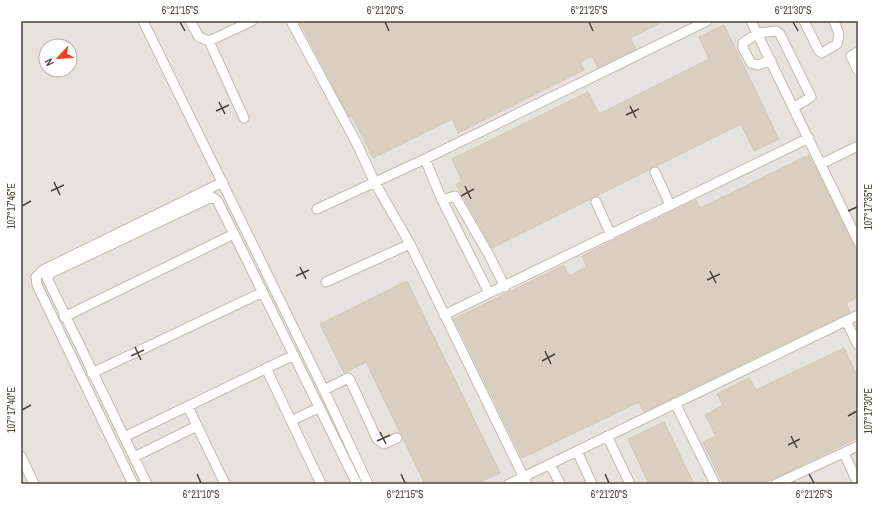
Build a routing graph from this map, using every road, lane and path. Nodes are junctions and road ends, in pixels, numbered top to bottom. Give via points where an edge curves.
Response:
1 (143, 21) edge
2 (190, 21) edge
3 (252, 21) edge
4 (291, 21) edge
5 (707, 21) edge
6 (751, 21) edge
7 (804, 21) edge
8 (834, 21) edge
9 (758, 33) junction
10 (209, 41) junction
11 (858, 52) edge
12 (771, 60) junction
13 (858, 71) edge
14 (793, 108) junction
15 (244, 118) dead end
16 (809, 138) junction
17 (858, 146) edge
18 (425, 159) junction
19 (822, 164) junction
20 (655, 172) dead end
21 (222, 182) junction
22 (375, 183) junction
23 (442, 200) junction
24 (596, 202) dead end
25 (670, 205) junction
26 (317, 209) dead end
27 (855, 225) edge
28 (234, 234) junction
29 (611, 234) junction
30 (858, 241) edge
31 (410, 244) junction
32 (326, 282) dead end
33 (505, 287) junction
34 (263, 292) junction
35 (489, 293) junction
36 (858, 315) edge
37 (64, 316) junction
38 (444, 316) junction
39 (846, 320) junction
40 (858, 345) edge
41 (294, 355) junction
42 (266, 368) junction
43 (92, 373) junction
44 (324, 390) junction
45 (675, 403) junction
46 (188, 407) junction
47 (320, 407) junction
48 (291, 421) junction
49 (197, 426) junction
50 (607, 436) junction
51 (124, 437) junction
52 (396, 438) dead end
53 (858, 446) edge
54 (577, 451) junction
55 (844, 452) junction
56 (21, 456) edge
57 (134, 457) junction
58 (550, 464) junction
59 (525, 480) edge
60 (781, 483) edge
61 (34, 484) edge
62 (133, 484) edge
63 (147, 484) edge
64 (225, 484) edge
65 (322, 484) edge
66 (357, 484) edge
67 (368, 484) edge
68 (509, 484) edge
69 (560, 484) edge
70 (592, 484) edge
71 (630, 484) edge
72 (715, 484) edge
73 (858, 484) edge

1 - 21 lane
2 - 10 lane via 199,37
3 - 10 lane
4 - 22 lane
5 - 18 lane
6 - 9 lane
7 - 8 lane via 822,53 837,44 839,34
9 - 12 lane
9 - 12 lane via 743,43 745,54 751,63 756,65
9 - 14 lane via 776,31 780,34 811,95 809,100
10 - 15 lane
11 - 13 lane via 851,56
12 - 14 lane
14 - 16 lane
16 - 19 lane
16 - 25 lane
17 - 19 lane
18 - 22 lane
18 - 23 lane
19 - 27 lane
20 - 25 lane
21 - 44 lane
21 - 62 lane via 43,270 36,277 37,285
22 - 26 lane
22 - 31 lane
23 - 33 lane via 456,196
23 - 35 lane
24 - 29 lane
25 - 29 lane
27 - 30 lane
28 - 34 lane
28 - 37 lane
28 - 37 lane via 217,200 210,198 58,270 48,276 47,282
29 - 33 lane
31 - 32 lane
31 - 38 lane
33 - 35 lane
34 - 41 lane
34 - 43 lane
35 - 38 lane
36 - 39 lane
37 - 43 lane
38 - 59 lane
39 - 40 lane
39 - 45 lane
41 - 42 lane
41 - 47 lane
42 - 46 lane
42 - 48 lane
43 - 51 lane
44 - 52 lane via 348,378 377,439 384,444
44 - 67 lane
45 - 50 lane
45 - 72 lane
46 - 49 lane
46 - 51 lane
47 - 48 lane
47 - 66 lane
48 - 65 lane
49 - 57 lane
49 - 64 lane
50 - 54 lane
50 - 71 lane
51 - 57 lane
53 - 55 lane
54 - 58 lane
54 - 70 lane
55 - 60 lane
55 - 73 lane
56 - 61 lane
57 - 63 lane
58 - 59 lane
58 - 69 lane
59 - 68 lane

